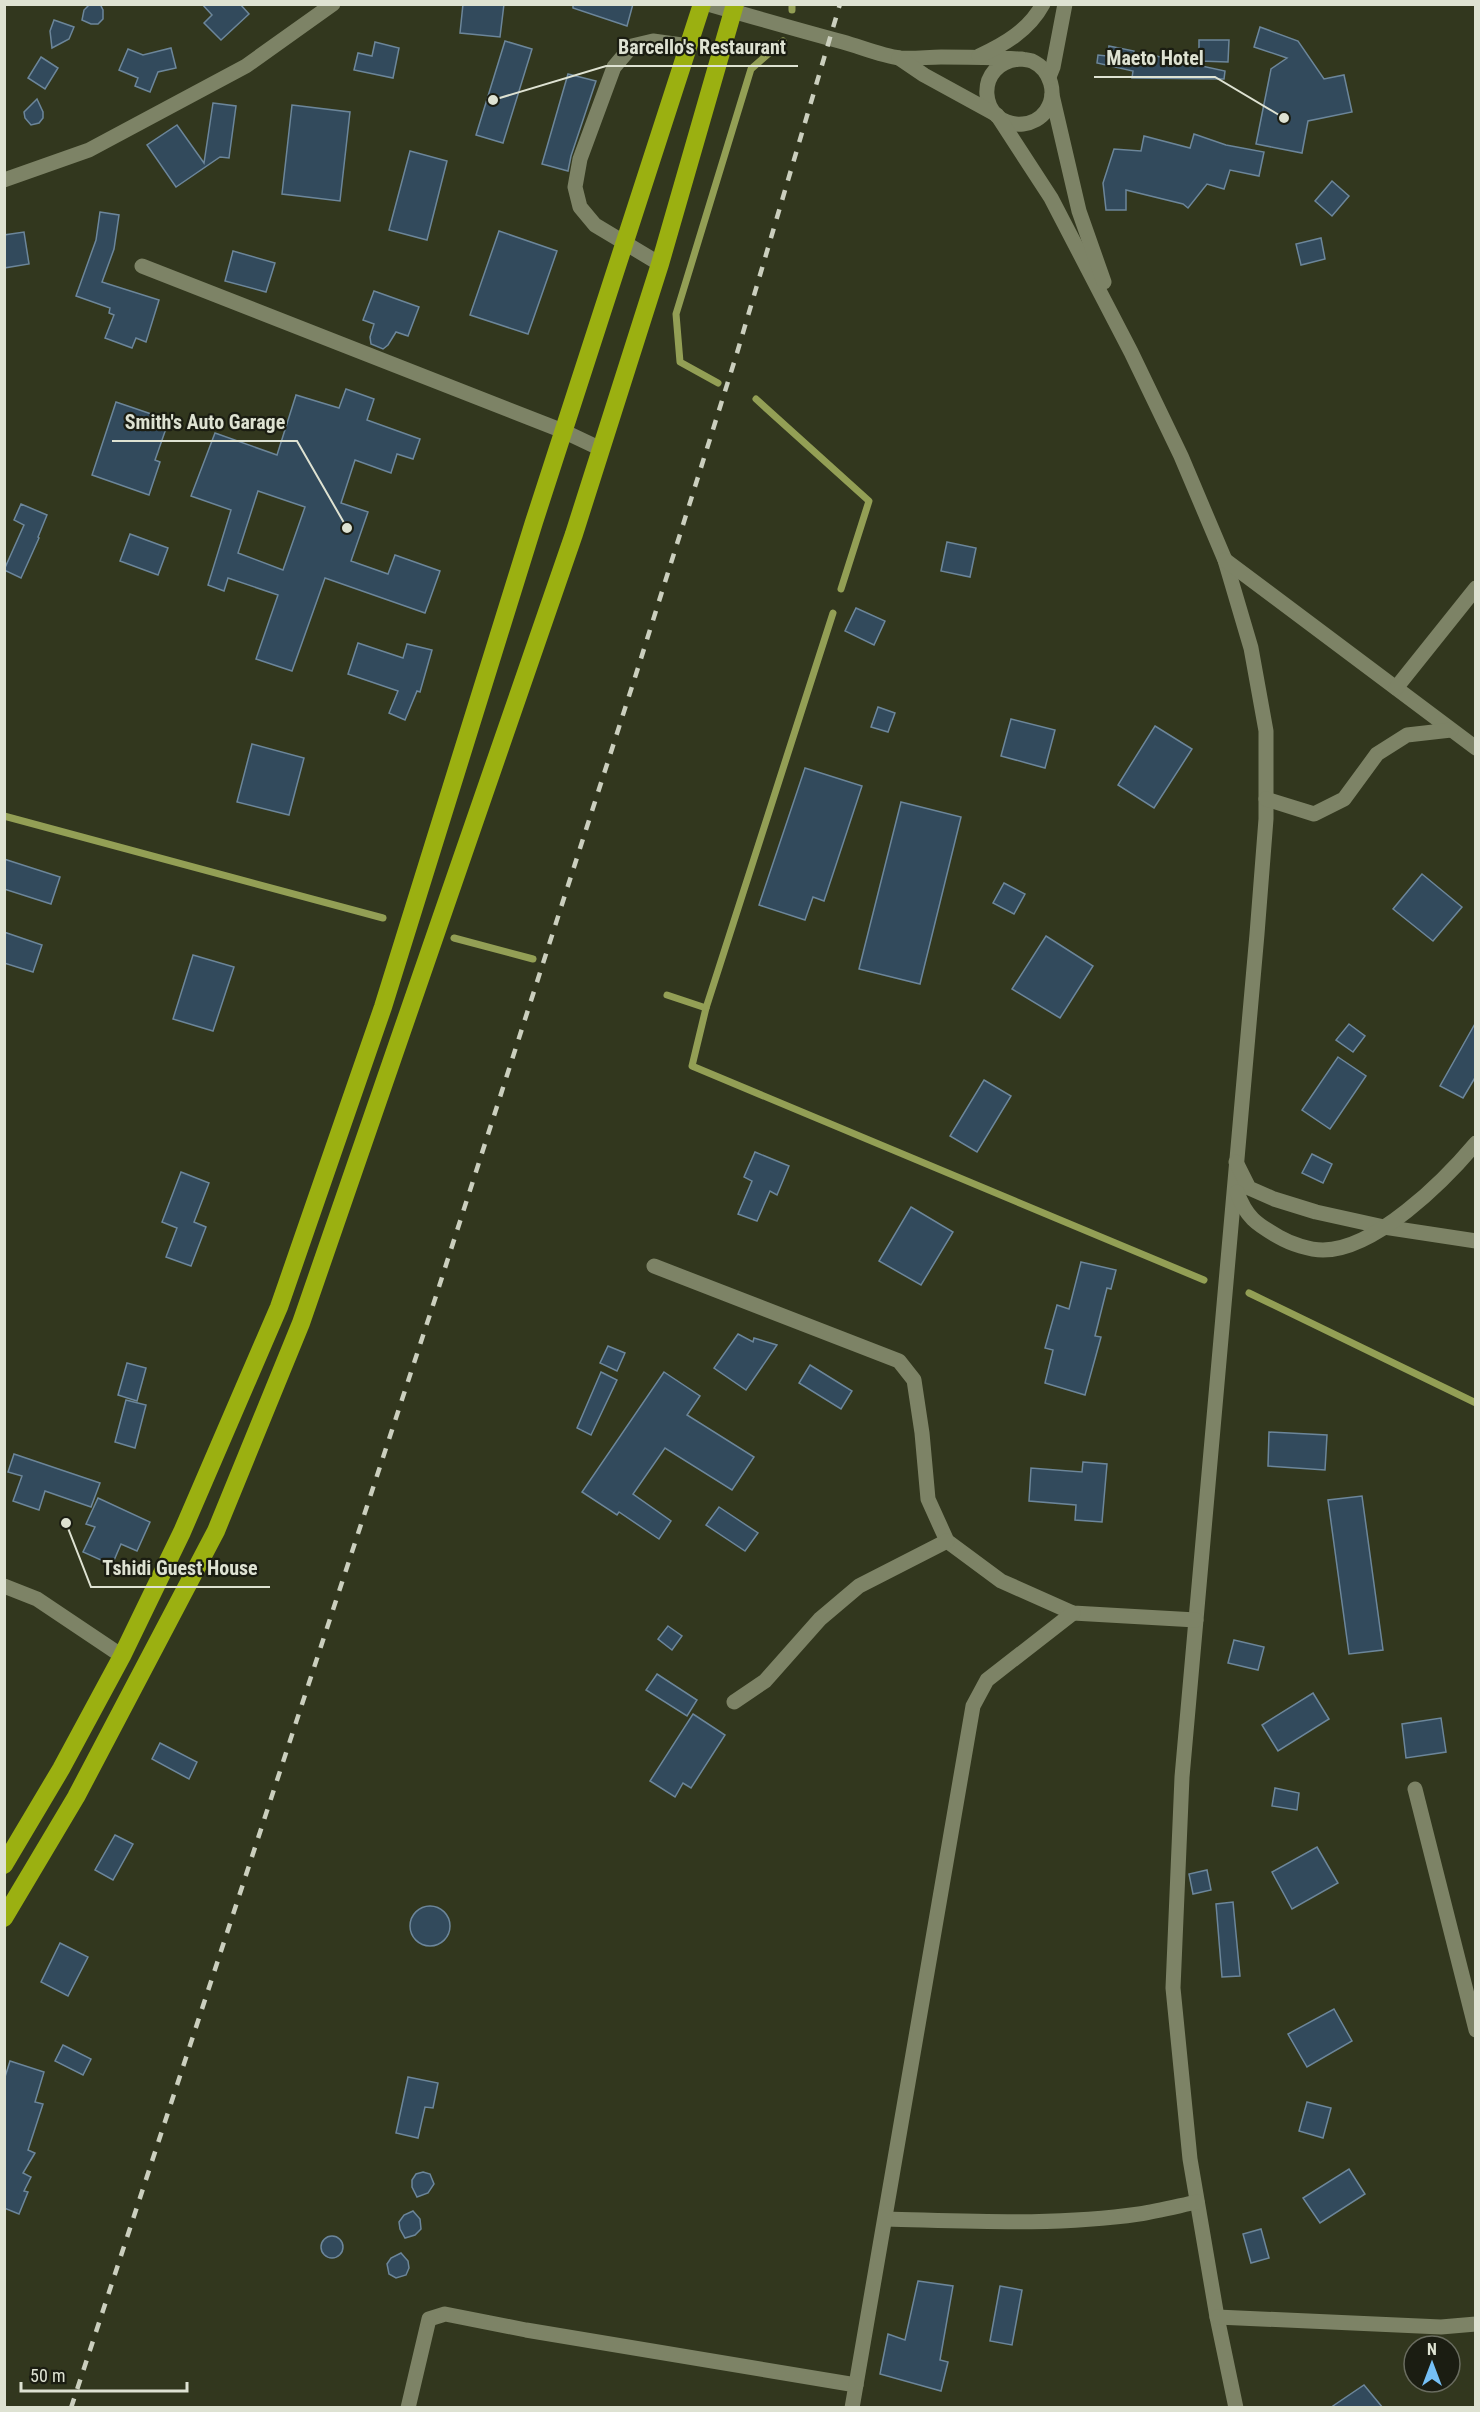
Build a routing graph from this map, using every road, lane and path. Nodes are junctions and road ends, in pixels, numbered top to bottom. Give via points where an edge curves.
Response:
1 (333, 4) edge
2 (702, 4) edge
3 (708, 4) edge
4 (1043, 4) edge
5 (1065, 4) edge
6 (734, 8) edge
7 (689, 46) junction
8 (977, 57) junction
9 (899, 58) junction
10 (1022, 59) junction
11 (1049, 77) junction
12 (1052, 94) junction
13 (996, 115) junction
14 (4, 180) edge
15 (625, 244) junction
16 (660, 264) junction
17 (142, 266) dead end
18 (1131, 352) junction
19 (563, 431) junction
20 (601, 449) junction
21 (1225, 560) junction
22 (1476, 588) edge
23 (1396, 688) junction
24 (1451, 729) junction
25 (1476, 748) edge
26 (1266, 799) junction
27 (1476, 1143) edge
28 (1236, 1162) junction
29 (1235, 1183) junction
30 (1384, 1227) junction
31 (1476, 1240) edge
32 (654, 1266) dead end
33 (947, 1541) junction
34 (4, 1586) edge
35 (1073, 1613) junction
36 (1196, 1620) junction
37 (122, 1656) junction
38 (734, 1702) dead end
39 (1415, 1789) dead end
40 (4, 1865) edge
41 (4, 1918) edge
42 (1476, 2030) edge
43 (1197, 2202) junction
44 (886, 2219) junction
45 (1217, 2317) junction
46 (1476, 2324) edge
47 (856, 2385) junction
48 (408, 2408) edge
49 (852, 2408) edge
50 (1236, 2408) edge

1 - 14 street via 246,66 131,128 89,150
2 - 7 highway
3 - 6 street
4 - 8 street via 1021,33
5 - 11 street
6 - 9 street
6 - 16 highway
7 - 15 highway
7 - 15 street via 653,41 632,46 614,67 579,159 575,187 580,207 595,225
8 - 9 street
8 - 10 street
9 - 13 street
10 - 11 street via 1038,65
10 - 13 street via 1005,63 991,74 988,100
11 - 12 street
12 - 13 street via 1044,114 1026,124 1005,121
12 - 18 street via 1078,212
13 - 18 street via 1051,198
15 - 16 street
15 - 19 highway
16 - 20 highway
17 - 19 street
18 - 21 street
19 - 20 street
19 - 37 highway via 383,1007 279,1307 182,1532
20 - 41 highway via 297,1334 216,1531 76,1797
21 - 23 street
21 - 26 street via 1251,648 1266,731
22 - 23 street
23 - 24 street
24 - 25 street
24 - 26 street via 1407,735 1397,741 1377,754 1344,799 1314,814
26 - 28 street
27 - 30 street via 1438,1183
28 - 29 street
28 - 30 street via 1250,1188 1274,1199
29 - 30 street via 1244,1211 1288,1242 1323,1250 1348,1245
29 - 36 street
30 - 31 street
32 - 33 street via 899,1361 914,1380 928,1498
33 - 35 street via 1001,1581
33 - 38 street via 859,1586 820,1619 765,1681
34 - 37 street via 38,1599
35 - 36 street
35 - 44 street via 987,1680 973,1706
36 - 43 street via 1182,1777 1173,1989
37 - 40 highway
39 - 42 street
43 - 44 street via 1094,2218 1017,2222
43 - 45 street
44 - 47 street
45 - 46 street via 1441,2327
45 - 50 street
47 - 48 street via 445,2314 429,2319
47 - 49 street

